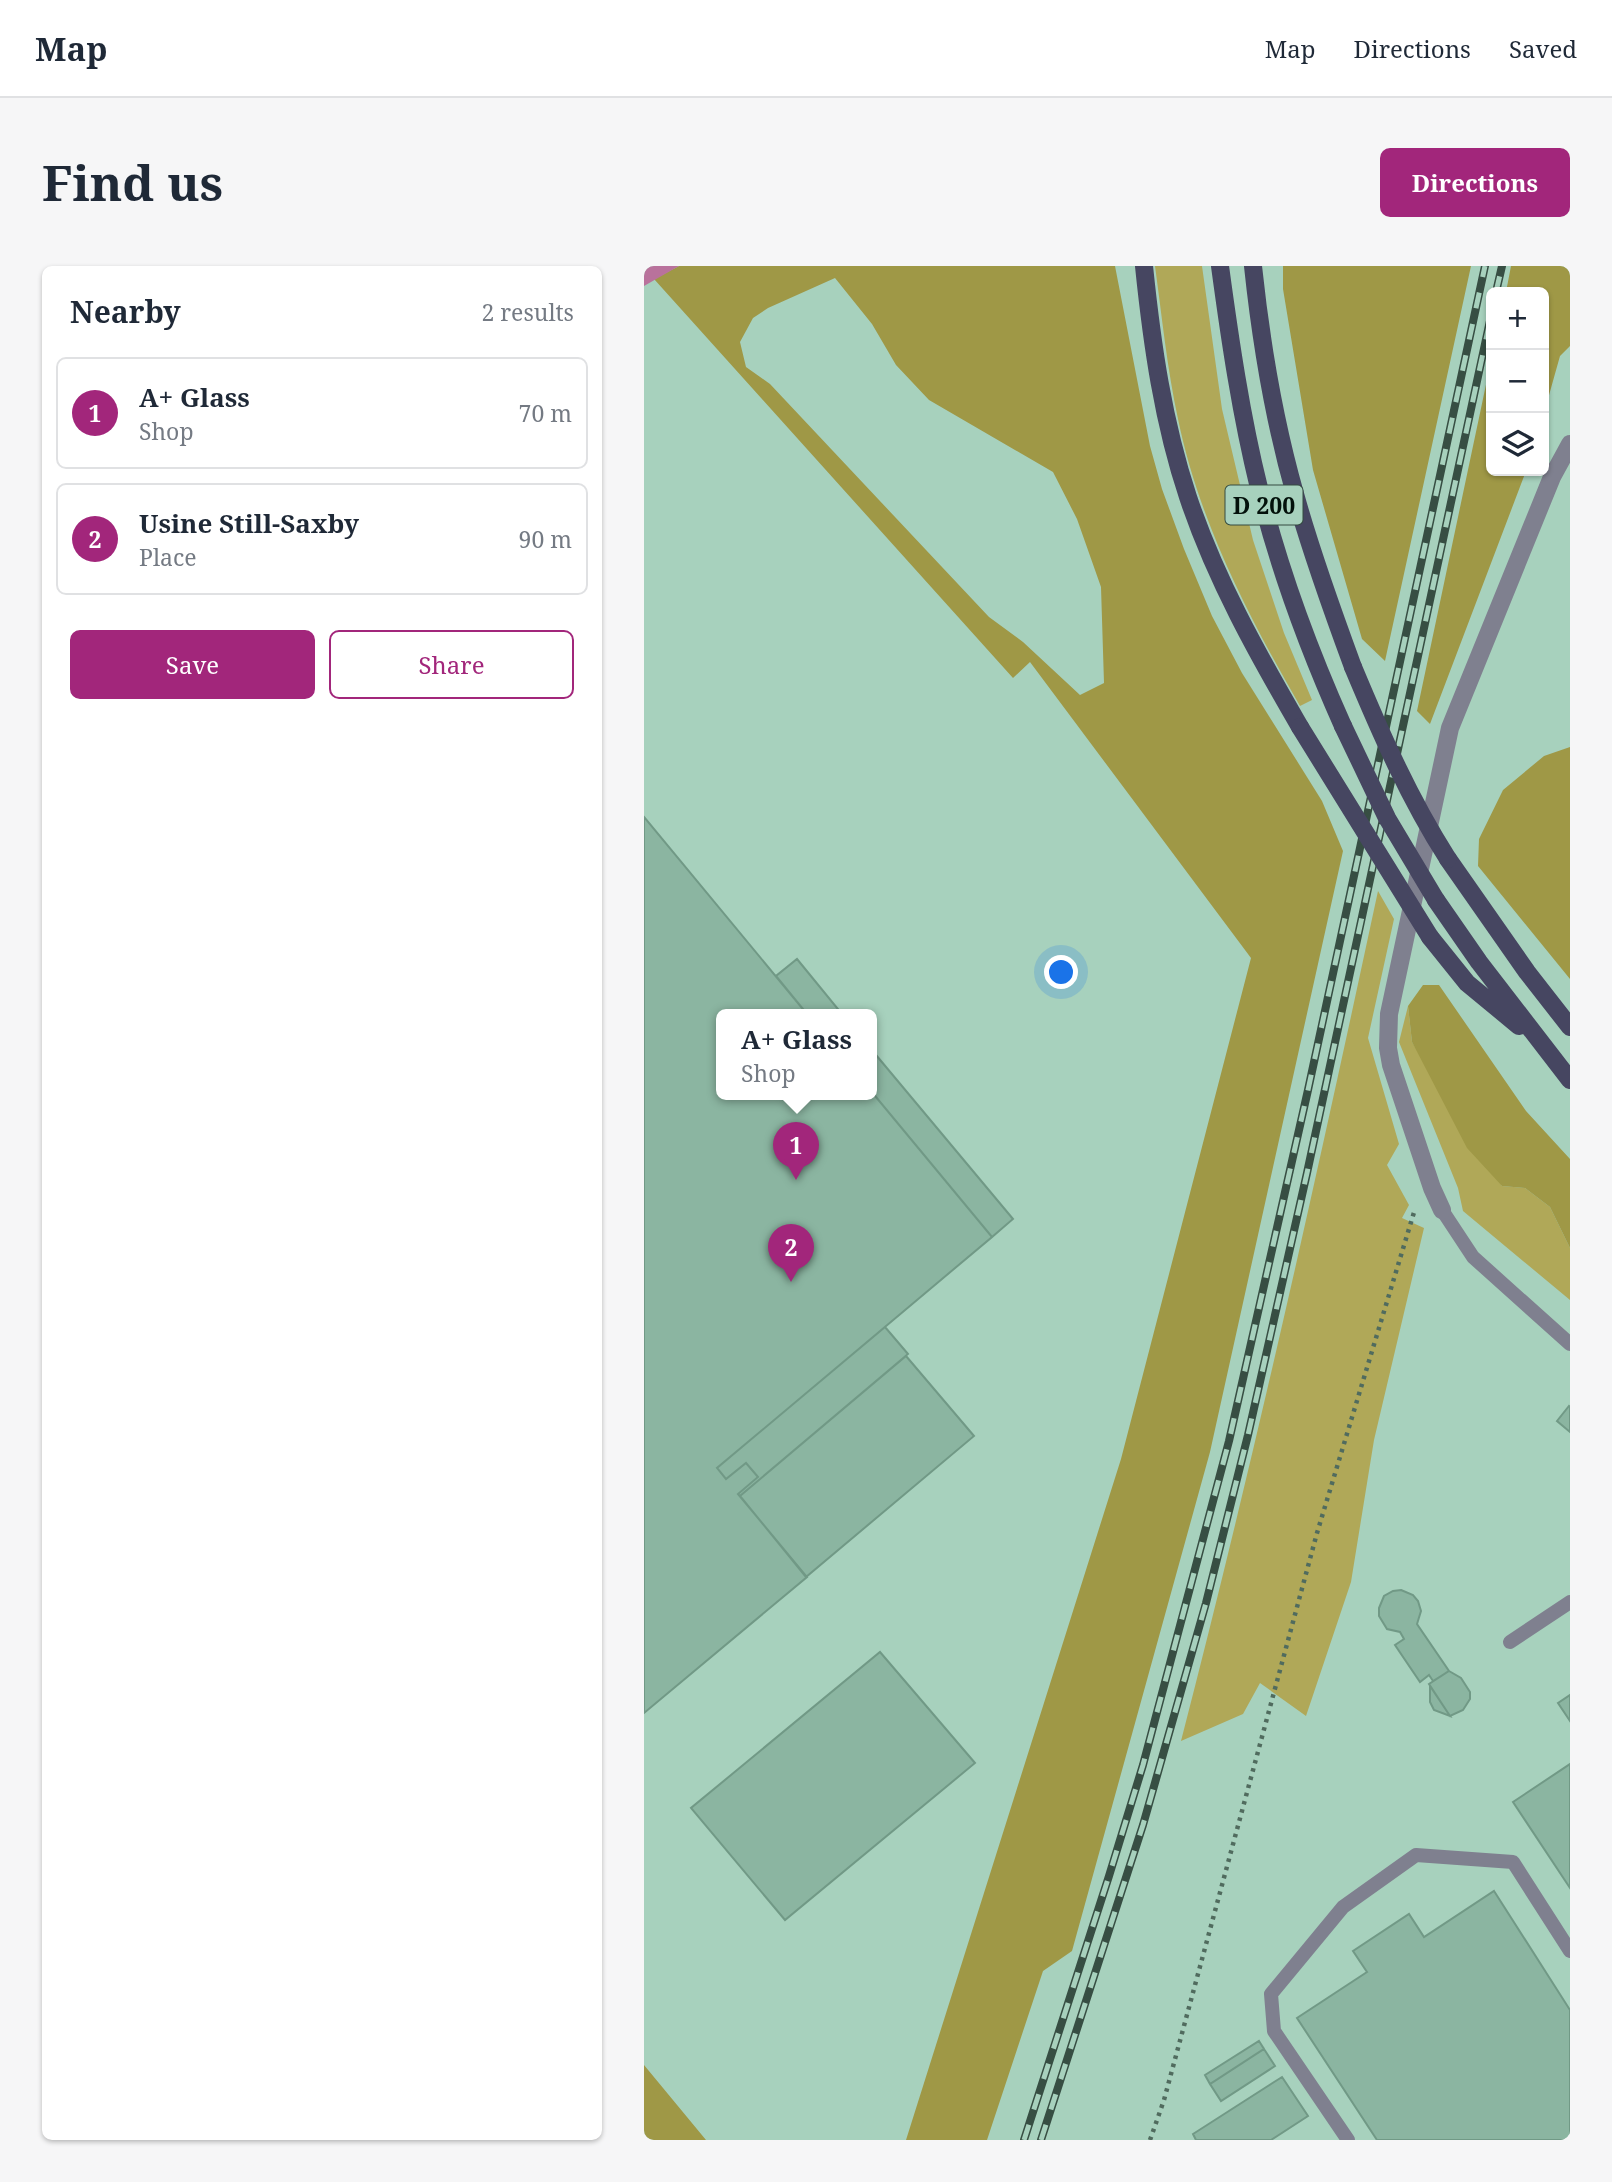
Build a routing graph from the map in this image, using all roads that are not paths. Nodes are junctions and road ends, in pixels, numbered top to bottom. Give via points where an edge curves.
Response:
1 (1254, 266) edge
2 (1221, 270) edge
3 (1144, 273) edge
4 (1570, 444) edge
5 (1570, 1027) edge
6 (1541, 1044) junction
7 (1570, 1080) edge
8 (1443, 1210) joint
9 (1570, 1344) edge
10 (1570, 1602) edge
11 (1510, 1642) dead end
12 (1570, 1951) edge
13 (1348, 2140) edge

1 - 5 main road, bridge via 1269,379 1294,492 1353,667 1408,791 1448,859
2 - 6 main road, D 200, bridge via 1260,491 1316,664 1387,818 1436,900
3 - 6 main road, bridge via 1164,405 1187,495 1233,607 1300,727 1430,937 1468,983
4 - 8 street via 1552,477 1450,727 1389,1014 1391,1065
6 - 7 main road, D 200
8 - 9 lane via 1473,1257
10 - 11 lane
12 - 13 lane via 1513,1862 1416,1855 1343,1907 1271,1994 1274,2031

